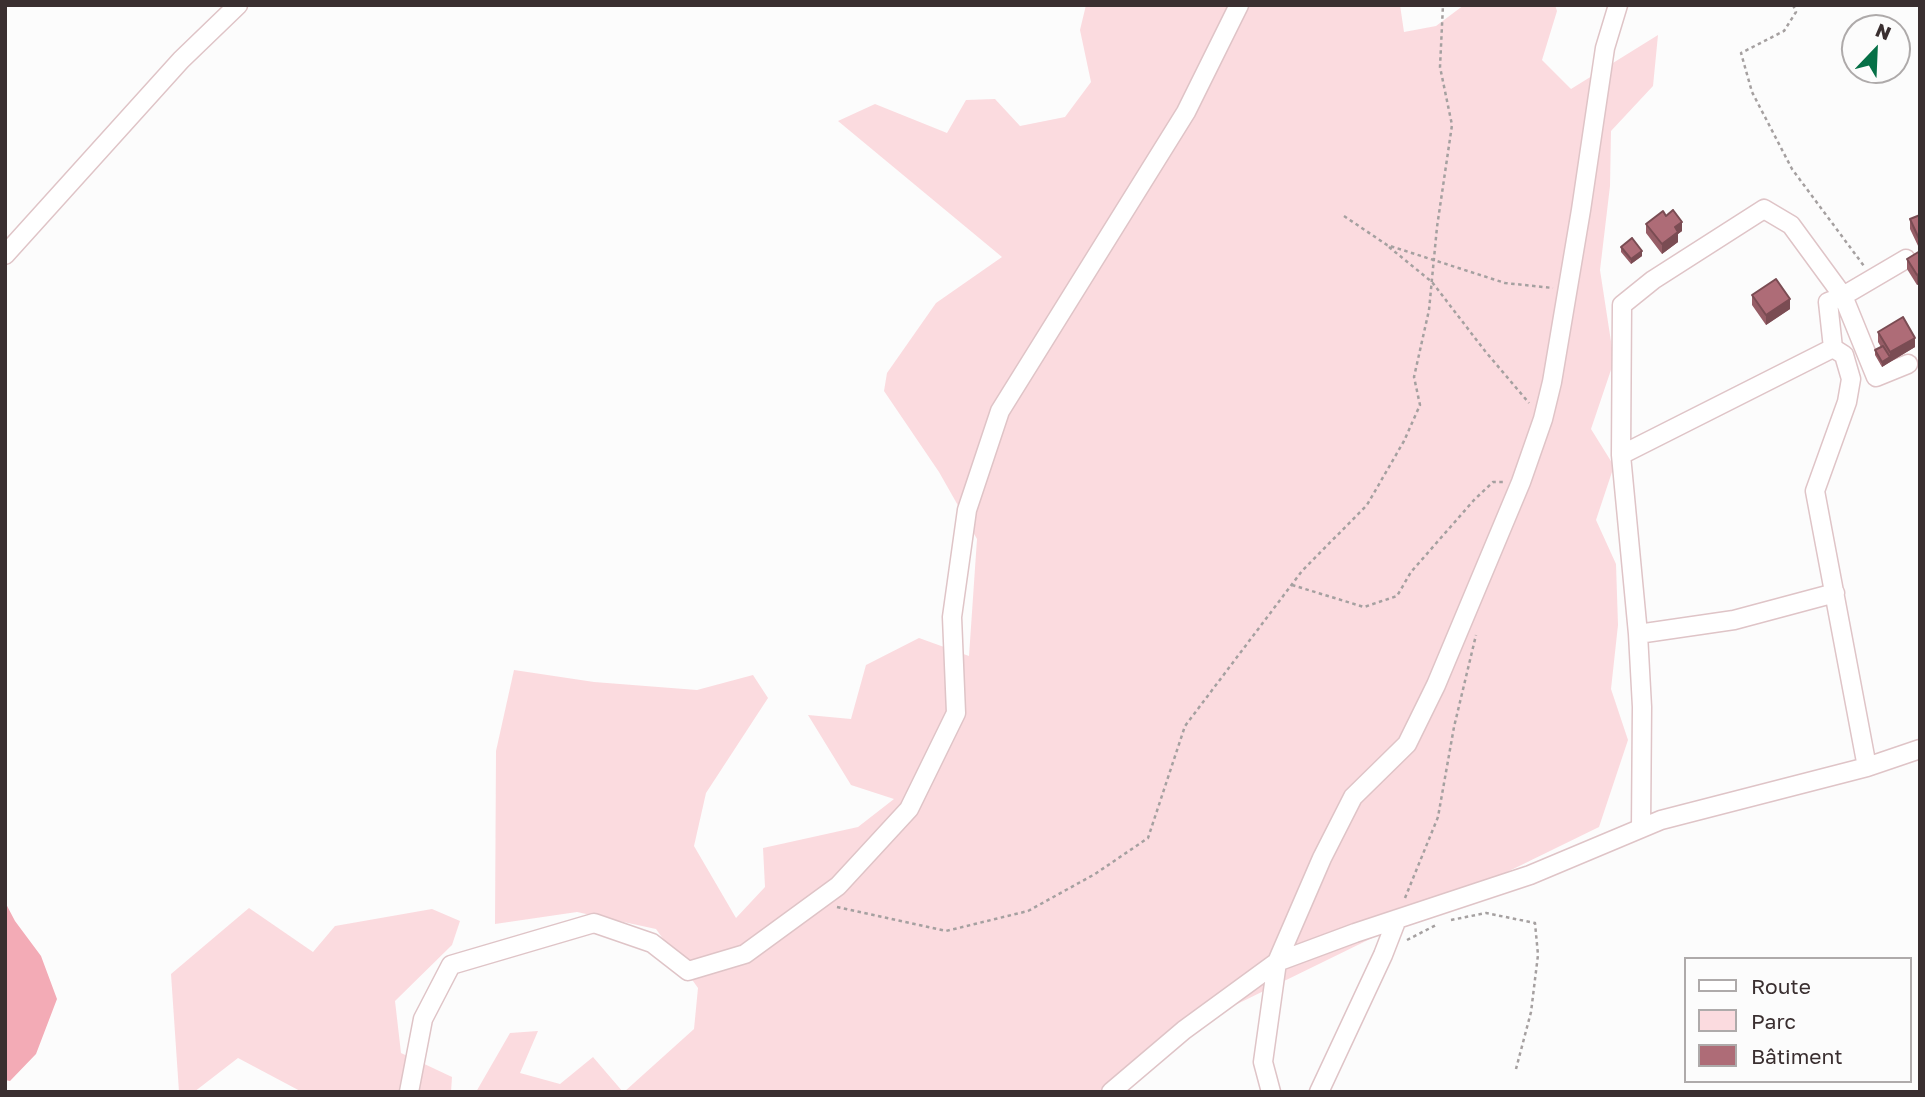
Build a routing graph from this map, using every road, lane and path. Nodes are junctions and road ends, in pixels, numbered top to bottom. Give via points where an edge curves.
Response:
1 (238, 5) edge
2 (1238, 5) edge
3 (1443, 5) edge
4 (1618, 5) edge
5 (1793, 5) edge
6 (1344, 216) dead end
7 (1387, 245) junction
8 (5, 255) edge
9 (1906, 259) edge
10 (1434, 261) junction
11 (1872, 279) junction
12 (1432, 282) junction
13 (1567, 290) junction
14 (1843, 296) junction
15 (1833, 348) junction
16 (1908, 364) dead end
17 (1543, 419) junction
18 (1620, 455) junction
19 (1521, 482) junction
20 (1291, 585) junction
21 (1835, 593) junction
22 (1476, 633) dead end
23 (1638, 634) junction
24 (1920, 749) edge
25 (1867, 767) junction
26 (1641, 828) junction
27 (816, 902) junction
28 (1397, 919) junction
29 (1383, 955) junction
30 (1277, 962) junction
31 (1516, 1069) dead end
32 (409, 1092) edge
33 (1111, 1092) edge
34 (1271, 1092) edge
35 (1319, 1092) edge

1 - 8 street via 181,60
2 - 27 street via 1186,112 1000,411 967,510 952,617 956,713 909,809 838,886
3 - 10 path via 1440,67 1452,125
4 - 13 street via 1605,48
5 - 11 path via 1796,12 1784,31 1741,53 1752,92 1792,169
6 - 7 path
7 - 10 path
7 - 12 path
9 - 11 street
10 - 12 path
10 - 13 path via 1505,283
11 - 14 street
12 - 17 path
12 - 20 path via 1414,377 1420,405 1404,441 1367,505
13 - 17 street
14 - 15 street via 1828,302
14 - 16 street via 1876,377
14 - 18 street via 1791,225 1764,209 1653,280 1622,305
15 - 18 street
15 - 21 street via 1844,355 1851,379 1815,491
17 - 19 street
18 - 23 street
19 - 20 path via 1493,482 1419,564 1397,596 1384,602 1364,607
19 - 30 street via 1407,744 1353,797
20 - 27 path via 1185,726 1148,838 1095,874 1028,911 946,931
21 - 23 street via 1734,620
21 - 25 street
22 - 28 path via 1438,817
23 - 26 street
24 - 25 street
25 - 26 street
26 - 28 street via 1530,875
27 - 32 street via 745,954 688,971 653,943 594,923 452,965 423,1019
28 - 29 street
28 - 30 street
29 - 31 path via 1446,920 1486,913 1535,923 1538,955 1531,1012
29 - 35 street
30 - 33 street via 1184,1030
30 - 34 street via 1263,1062

